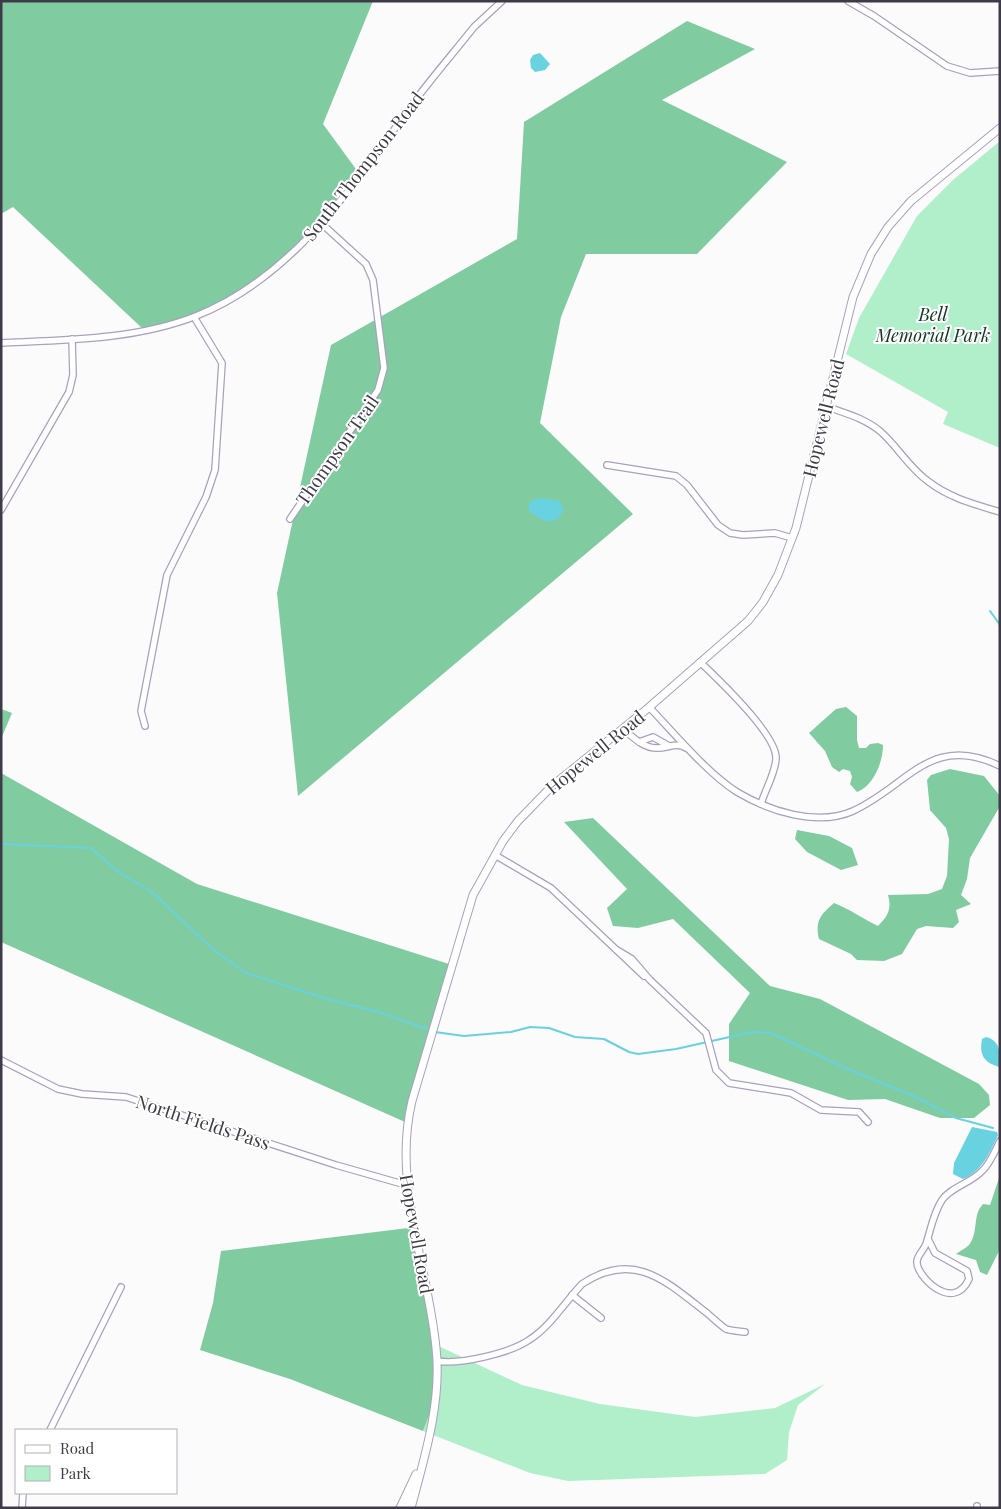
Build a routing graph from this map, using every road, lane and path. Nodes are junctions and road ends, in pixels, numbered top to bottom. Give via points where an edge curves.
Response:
1 (502, 1) edge
2 (848, 1) edge
3 (1000, 71) edge
4 (1000, 128) edge
5 (321, 224) junction
6 (194, 316) junction
7 (72, 339) junction
8 (1, 343) edge
9 (825, 406) junction
10 (607, 465) dead end
11 (1, 510) edge
12 (1000, 512) edge
13 (290, 519) dead end
14 (792, 538) junction
15 (700, 662) junction
16 (649, 707) junction
17 (145, 726) dead end
18 (623, 729) junction
19 (639, 742) junction
20 (669, 746) junction
21 (693, 751) junction
22 (1000, 766) edge
23 (761, 804) junction
24 (495, 855) junction
25 (1, 1060) edge
26 (868, 1122) dead end
27 (1000, 1142) edge
28 (406, 1185) junction
29 (928, 1239) junction
30 (120, 1287) dead end
31 (572, 1294) junction
32 (601, 1318) dead end
33 (745, 1332) dead end
34 (437, 1362) junction
35 (50, 1429) edge
36 (422, 1463) junction
37 (416, 1474) junction
38 (23, 1494) edge
39 (22, 1508) edge
40 (400, 1508) edge
41 (406, 1508) edge
42 (411, 1508) edge

1 - 5 street, South Thompson Road via 474,27
2 - 3 street via 947,66 970,73
4 - 9 street, Hopewell Road via 911,201 879,241 860,276
5 - 6 street, South Thompson Road via 282,262 233,300
5 - 13 street, Thompson Trail via 366,264 373,280 383,374 378,390
6 - 7 street, South Thompson Road via 148,329
6 - 17 street via 222,363 215,470 210,488 164,585 141,711
7 - 8 street, South Thompson Road
7 - 11 street via 73,375 69,392
9 - 12 street via 875,427 913,470 936,487 961,500
9 - 14 street, Hopewell Road
10 - 14 street via 676,476 688,485 718,524 730,533 775,533
14 - 15 street, Hopewell Road via 763,602 748,620
15 - 16 street, Hopewell Road
15 - 23 street via 740,703 775,748 776,760
16 - 18 street, Hopewell Road
16 - 21 street
18 - 19 street
18 - 24 street, Hopewell Road via 536,801
19 - 20 street via 648,747
19 - 20 street via 653,737
20 - 21 street via 680,745
21 - 23 street via 736,791
22 - 23 street via 960,754 930,760 852,811 823,818 795,815
24 - 26 street via 551,888 617,950 632,959 706,1033 716,1070 729,1083 792,1094 821,1110 860,1112
24 - 28 street, Hopewell Road via 471,901 412,1101 406,1132
25 - 28 street, North Fields Pass via 58,1089 126,1097
27 - 29 street via 982,1172 943,1198
28 - 34 street, Hopewell Road via 433,1320
29 - 29 street via 917,1261 918,1268 934,1288 949,1293 964,1290 969,1278 967,1272 935,1253
30 - 35 street
31 - 32 street
31 - 33 street via 592,1277 618,1268 638,1269 662,1279 728,1330
31 - 34 street via 530,1340 472,1360
34 - 36 street, Hopewell Road via 436,1407
36 - 37 street, Hopewell Road
36 - 42 street, Hopewell Road
37 - 40 street
37 - 41 street, Hopewell Road
38 - 39 street

